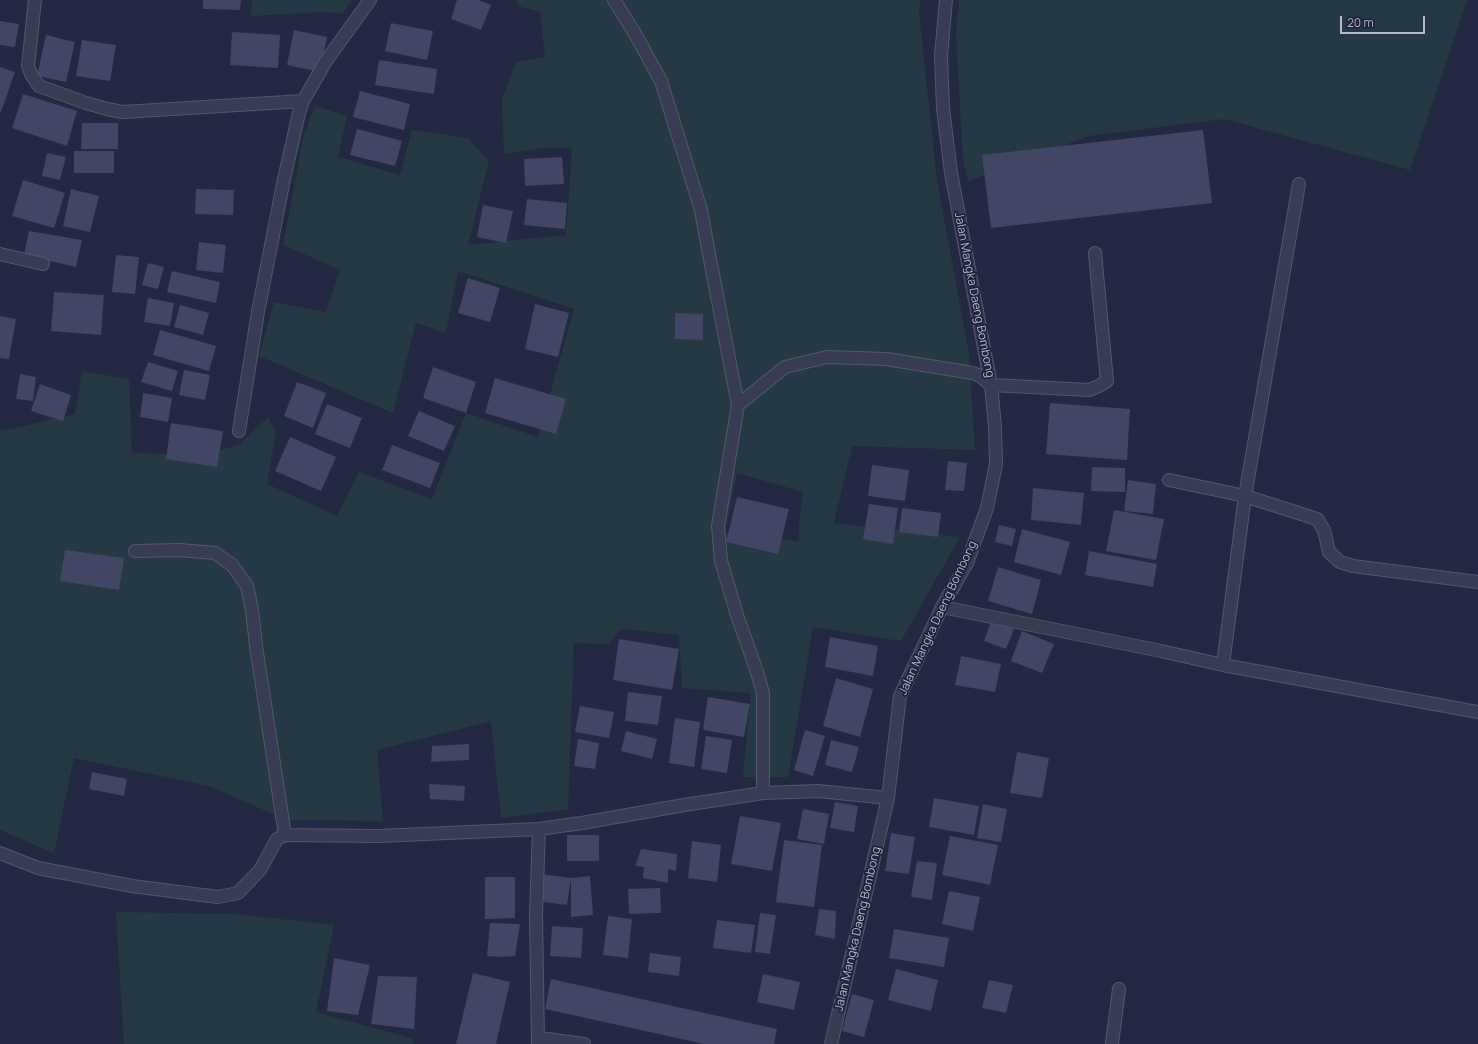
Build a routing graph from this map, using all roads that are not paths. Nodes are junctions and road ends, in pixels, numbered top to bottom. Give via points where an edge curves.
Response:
1 (35, 0) edge
2 (370, 0) edge
3 (614, 0) edge
4 (946, 0) edge
5 (303, 101) junction
6 (1299, 184) dead end
7 (1095, 253) dead end
8 (0, 254) edge
9 (43, 264) dead end
10 (991, 385) junction
11 (738, 405) junction
12 (239, 431) dead end
13 (1169, 480) dead end
14 (1245, 496) junction
15 (135, 551) dead end
16 (1478, 582) edge
17 (942, 607) junction
18 (1223, 665) junction
19 (1478, 712) edge
20 (763, 793) junction
21 (888, 798) junction
22 (539, 829) junction
23 (285, 835) junction
24 (0, 853) edge
25 (1118, 989) dead end
26 (538, 1041) edge
27 (584, 1044) edge
28 (831, 1044) edge
29 (1112, 1044) edge

1 - 5 street via 28,66 31,74 39,86 86,104 123,112
2 - 5 street via 326,61
3 - 11 street via 661,81 701,210
4 - 10 street, Jalan Mangka Daeng Bombong via 941,56 943,108 951,173
5 - 12 street via 261,297
6 - 14 street
7 - 10 street via 1107,381 1089,390
8 - 9 street
10 - 11 street via 980,376 962,371 886,359 828,357 785,367
10 - 17 street, Jalan Mangka Daeng Bombong via 996,464 987,508 967,562
11 - 20 street via 718,526 721,561 763,693
13 - 14 street
14 - 16 street via 1317,519 1324,530 1329,552 1340,562 1353,566
14 - 18 street
15 - 23 street via 180,550 215,553 232,565 247,586
17 - 18 street
17 - 21 street, Jalan Mangka Daeng Bombong via 900,696
18 - 19 street
20 - 21 street via 818,791
20 - 22 street
21 - 28 street, Jalan Mangka Daeng Bombong
22 - 23 street via 379,836
22 - 26 street via 536,914
23 - 24 street via 276,839 260,870 238,893 218,897 132,886 38,868
25 - 29 street
26 - 27 street

